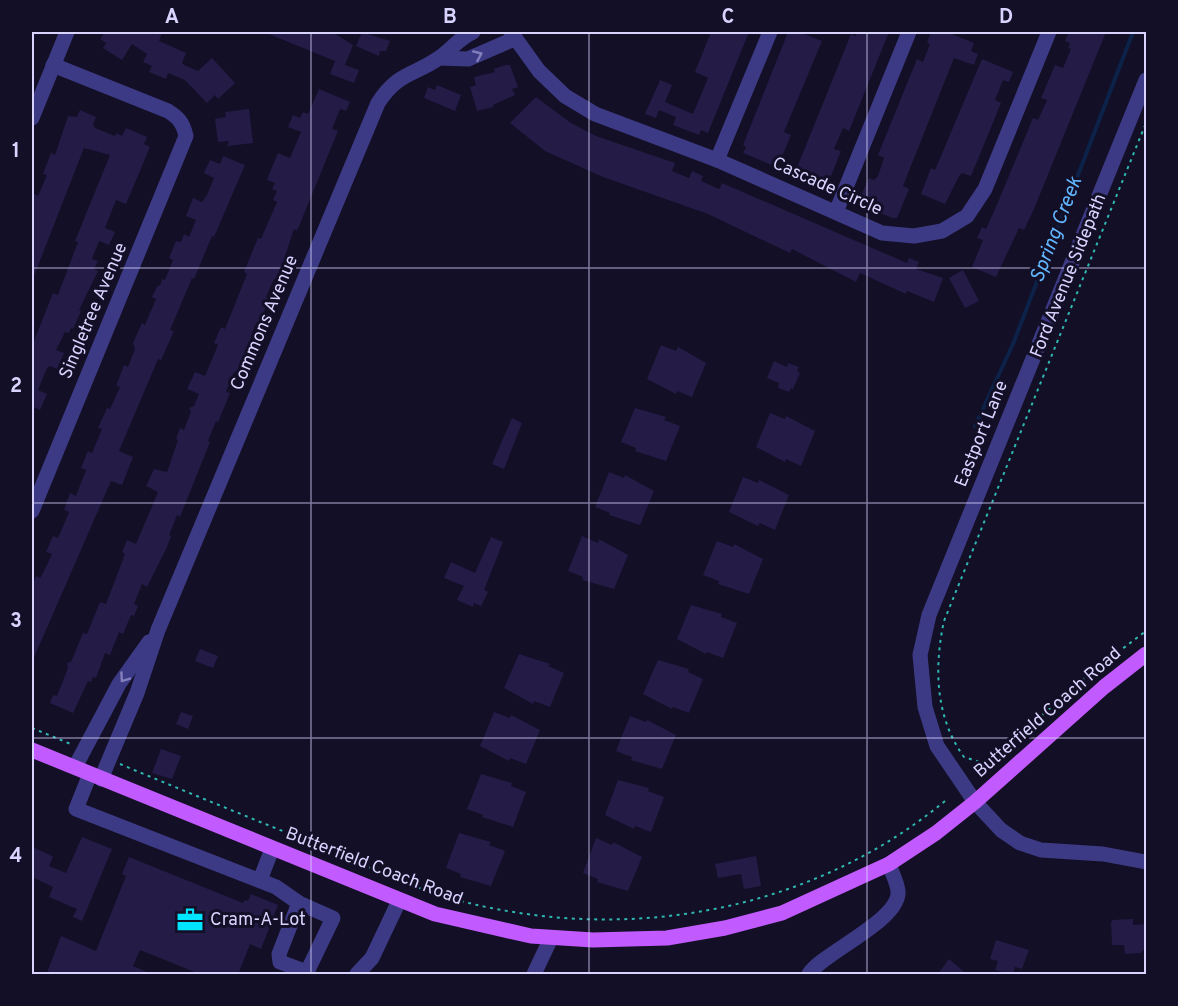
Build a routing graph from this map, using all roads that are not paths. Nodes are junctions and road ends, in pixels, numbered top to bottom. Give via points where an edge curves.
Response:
1 (67, 32) edge
2 (473, 32) edge
3 (770, 32) edge
4 (909, 32) edge
5 (1049, 32) edge
6 (512, 35) edge
7 (439, 58) junction
8 (53, 65) junction
9 (1146, 80) edge
10 (32, 118) edge
11 (717, 160) junction
12 (836, 212) junction
13 (32, 511) edge
14 (158, 630) junction
15 (1146, 654) edge
16 (32, 750) edge
17 (75, 768) junction
18 (96, 777) junction
19 (975, 802) junction
20 (272, 849) junction
21 (1146, 862) edge
22 (889, 864) junction
23 (260, 880) junction
24 (399, 901) junction
25 (299, 903) junction
26 (551, 938) junction
27 (282, 969) edge
28 (308, 974) edge
29 (357, 975) edge
30 (534, 975) edge
31 (809, 975) edge

1 - 8 street
2 - 7 street, Commons Avenue via 460,38
3 - 11 street
4 - 12 street
5 - 12 street, Cascade Circle via 985,189 967,216 942,231 914,236 882,232
7 -> 6 street, Commons Avenue via 468,59
6 - 11 street, Cascade Circle via 565,96 585,108
7 - 14 street, Commons Avenue via 402,76 378,103
8 - 10 street
8 - 13 street, Singletree Avenue via 168,111 184,126 186,136
9 - 19 street, Eastport Lane via 929,615 920,655 925,707 937,746
11 - 12 street, Cascade Circle
14 -> 17 street, Commons Avenue via 119,684
14 - 18 street, Commons Avenue via 137,693
15 - 19 main road, Butterfield Coach Road
16 - 17 main road, Butterfield Coach Road
17 - 18 main road, Butterfield Coach Road
18 - 20 main road, Butterfield Coach Road
18 - 23 street, Commons Avenue via 76,809
19 - 21 street, Butterfield Coach Road via 1001,830 1030,847
19 - 22 main road, Butterfield Coach Road
20 - 23 street
20 - 24 main road, Butterfield Coach Road
22 - 26 main road, Butterfield Coach Road via 782,913 725,928 667,938
22 - 31 street via 898,891 893,907 854,941 813,967
23 - 25 street
24 - 26 main road, Butterfield Coach Road via 471,924
24 - 29 street via 372,958
25 - 27 street via 279,954
25 - 28 street via 333,918
26 - 30 street
27 - 28 street

